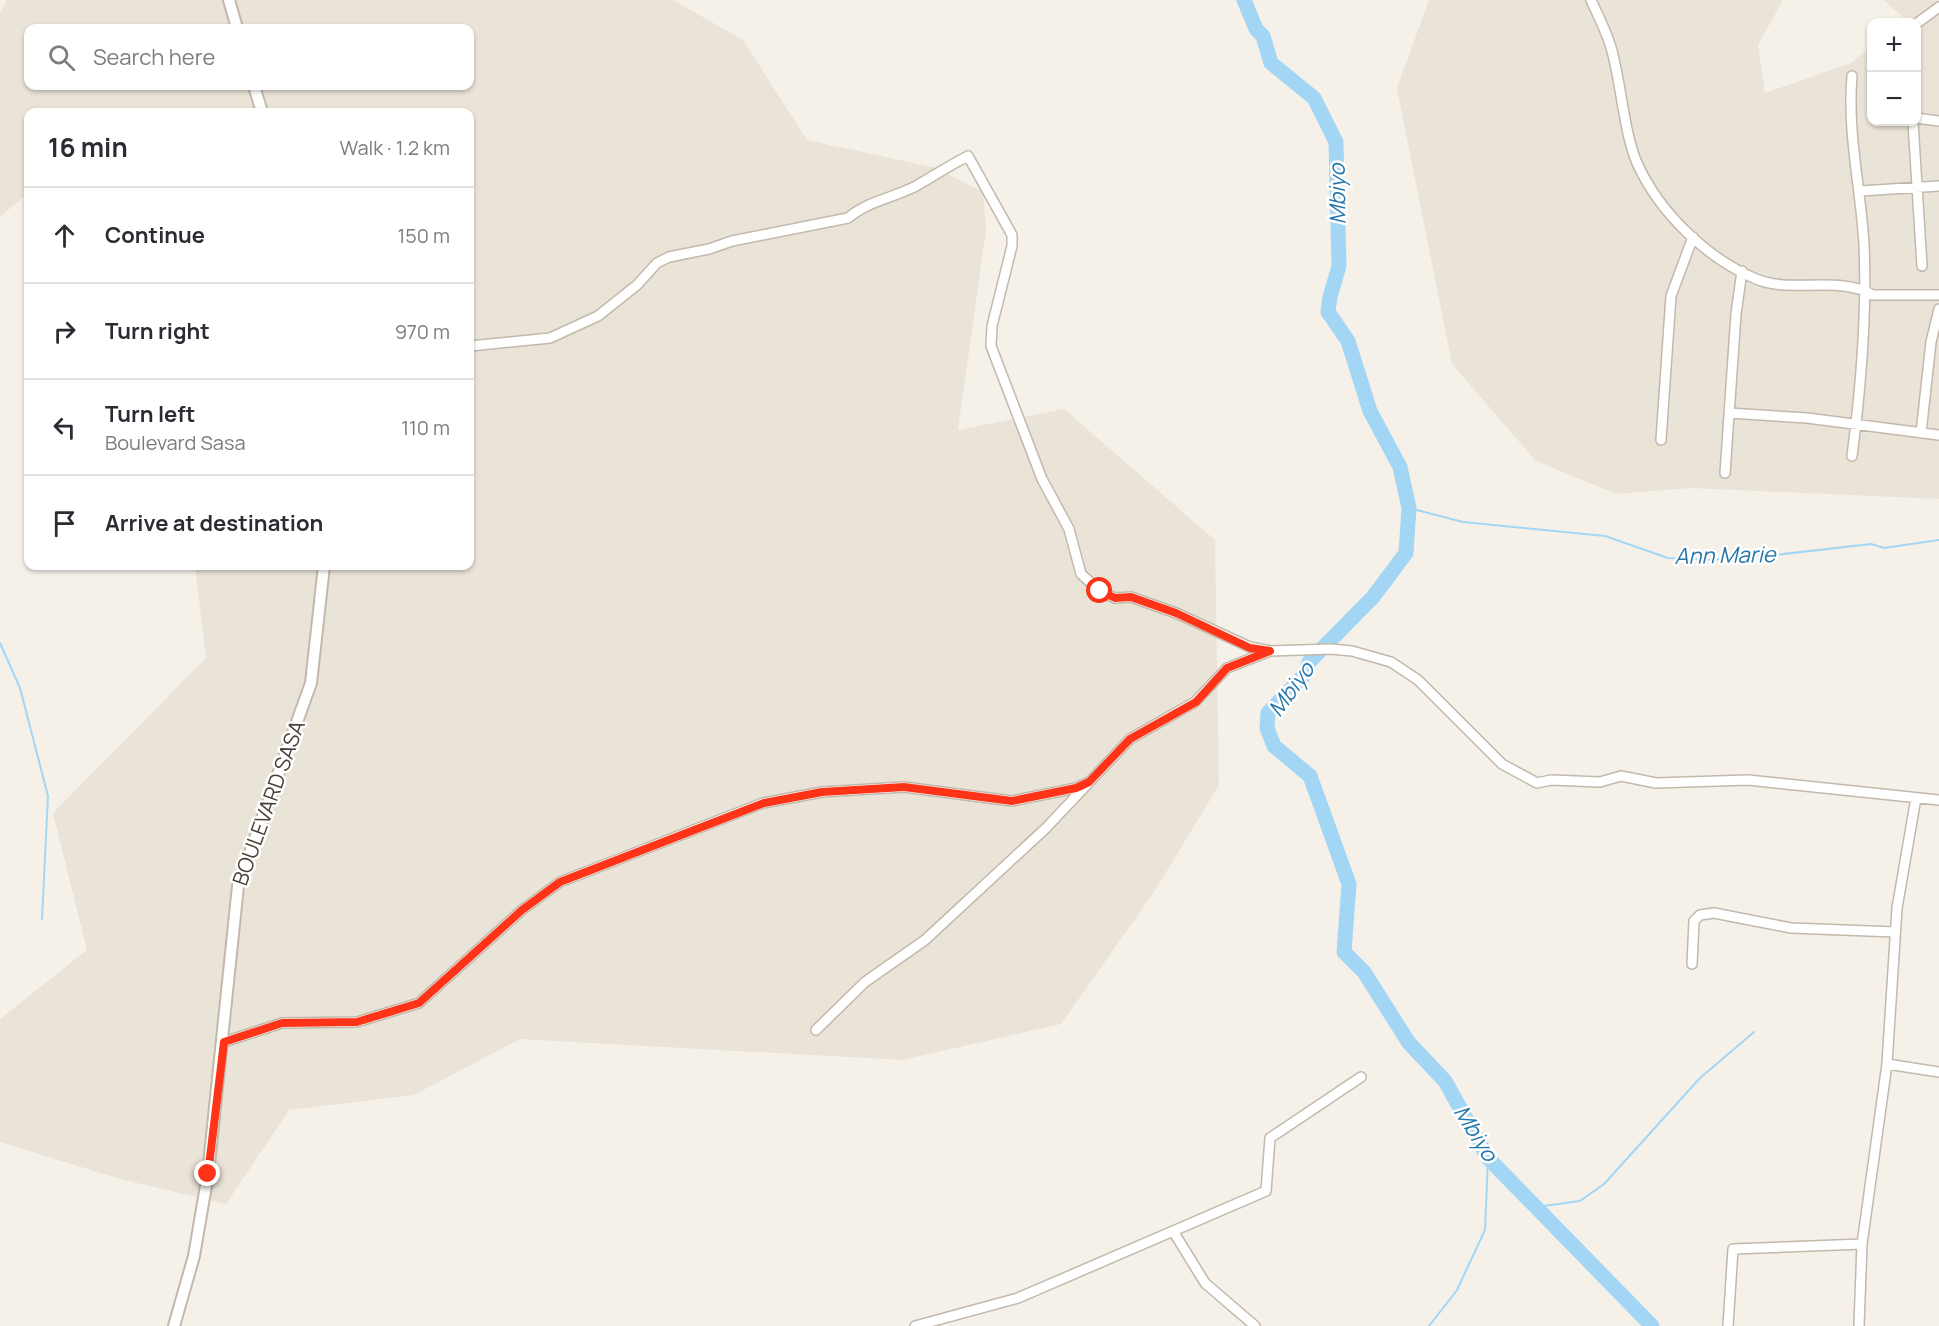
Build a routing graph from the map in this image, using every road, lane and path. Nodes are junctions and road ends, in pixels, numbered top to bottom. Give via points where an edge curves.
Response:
1 (229, 0) edge
2 (1591, 0) edge
3 (1939, 7) edge
4 (1921, 21) edge
5 (236, 24) edge
6 (1852, 76) dead end
7 (255, 90) edge
8 (261, 108) edge
9 (1921, 119) edge
10 (1939, 121) edge
11 (1913, 126) edge
12 (1939, 186) edge
13 (1916, 189) junction
14 (1860, 191) junction
15 (1693, 237) junction
16 (1922, 266) dead end
17 (1742, 271) junction
18 (1864, 290) junction
19 (1939, 295) edge
20 (1939, 309) edge
21 (474, 346) edge
22 (1729, 412) junction
23 (1856, 425) junction
24 (1921, 433) junction
25 (1939, 435) edge
26 (1660, 440) dead end
27 (1852, 456) dead end
28 (1725, 473) dead end
29 (324, 570) edge
30 (1270, 651) junction
31 (1089, 782) junction
32 (1916, 798) junction
33 (1939, 800) edge
34 (1895, 932) junction
35 (1692, 964) dead end
36 (816, 1030) dead end
37 (224, 1042) junction
38 (1887, 1064) junction
39 (1939, 1072) edge
40 (1361, 1077) dead end
41 (1173, 1231) junction
42 (1862, 1245) junction
43 (174, 1326) edge
44 (915, 1326) edge
45 (1255, 1326) edge
46 (1728, 1326) edge
47 (1859, 1326) edge

1 - 5 street
2 - 15 street via 1613,52 1636,160 1647,182
3 - 4 street
6 - 14 street via 1852,138
7 - 8 street
9 - 10 street
11 - 13 street
12 - 13 street
13 - 14 street
13 - 16 street
14 - 18 street
15 - 17 street via 1709,253
15 - 26 street via 1671,296
17 - 18 street via 1784,285
17 - 22 street
18 - 19 street via 1873,295
18 - 23 street
20 - 24 street via 1931,342
21 - 30 street via 550,338 598,316 638,285 657,263 669,257 848,218 969,156 1012,235 991,346 1042,479 1069,528 1081,574 1115,598 1131,597 1176,613 1250,648
22 - 23 street
22 - 28 street
23 - 24 street
23 - 27 street
24 - 25 street
29 - 37 street, BOULEVARD SASA via 311,683 238,886 228,963
30 - 31 street via 1227,668 1196,702 1130,739
30 - 32 street via 1331,649 1391,662 1418,680 1502,764 1538,783 1600,782 1621,776 1656,783 1748,780
31 - 36 street via 1046,828 925,940 865,982
31 - 37 street via 1012,801 904,787 822,792 764,803 560,882 522,910 419,1003 357,1022 282,1023
32 - 33 street
32 - 34 street
34 - 35 street via 1791,928 1714,913 1700,915 1694,921
34 - 38 street
37 - 43 street, BOULEVARD SASA via 194,1256
38 - 39 street
38 - 42 street
40 - 41 street via 1270,1138 1266,1191
41 - 44 street via 1018,1298
41 - 45 street via 1205,1283
42 - 46 street via 1732,1249
42 - 47 street

